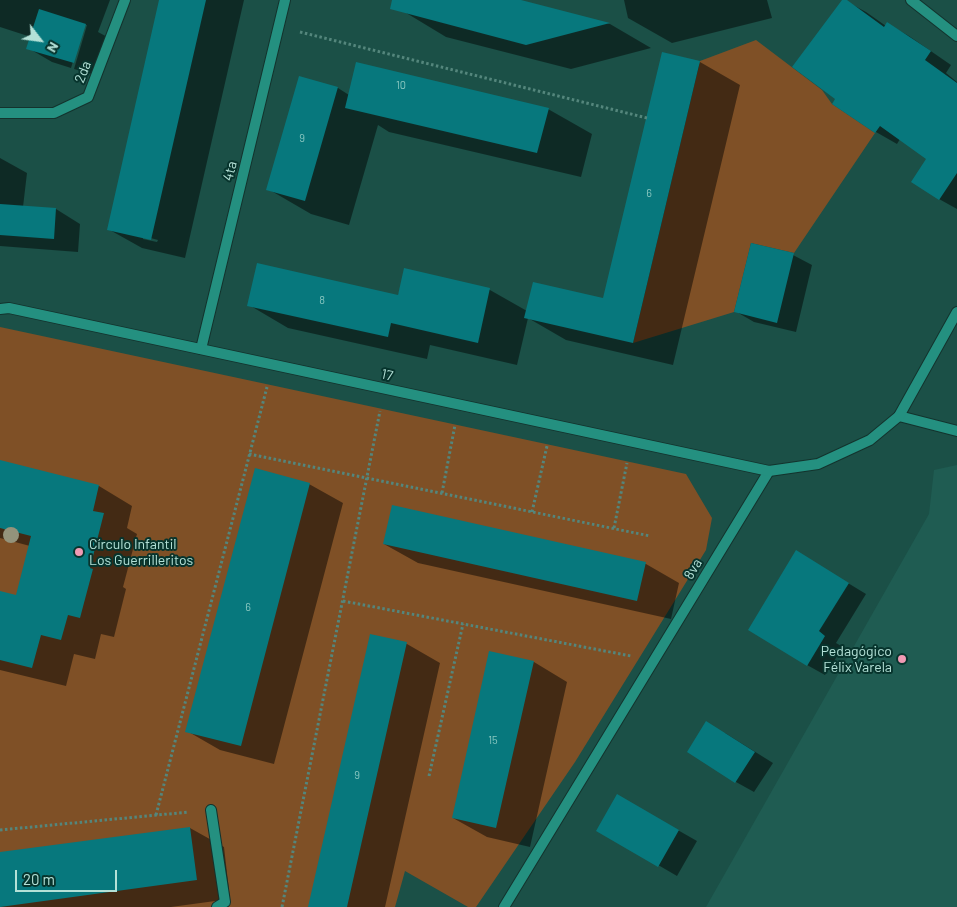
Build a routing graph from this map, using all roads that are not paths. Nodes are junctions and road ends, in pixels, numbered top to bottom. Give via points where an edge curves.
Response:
1 (126, 0) edge
2 (285, 0) edge
3 (912, 0) edge
4 (957, 36) edge
5 (0, 113) edge
6 (0, 309) edge
7 (957, 312) edge
8 (201, 349) junction
9 (899, 416) junction
10 (957, 431) edge
11 (769, 471) junction
12 (211, 810) road end
13 (224, 905) edge
14 (504, 907) edge

1 - 5 street, 2da via 88,97 54,113
2 - 8 street, 4ta
3 - 4 street
6 - 8 street, 17 via 10,308
7 - 9 street
8 - 11 street, 17
9 - 10 street
9 - 11 street via 870,440 818,464
11 - 14 street, 8va
12 - 13 street

